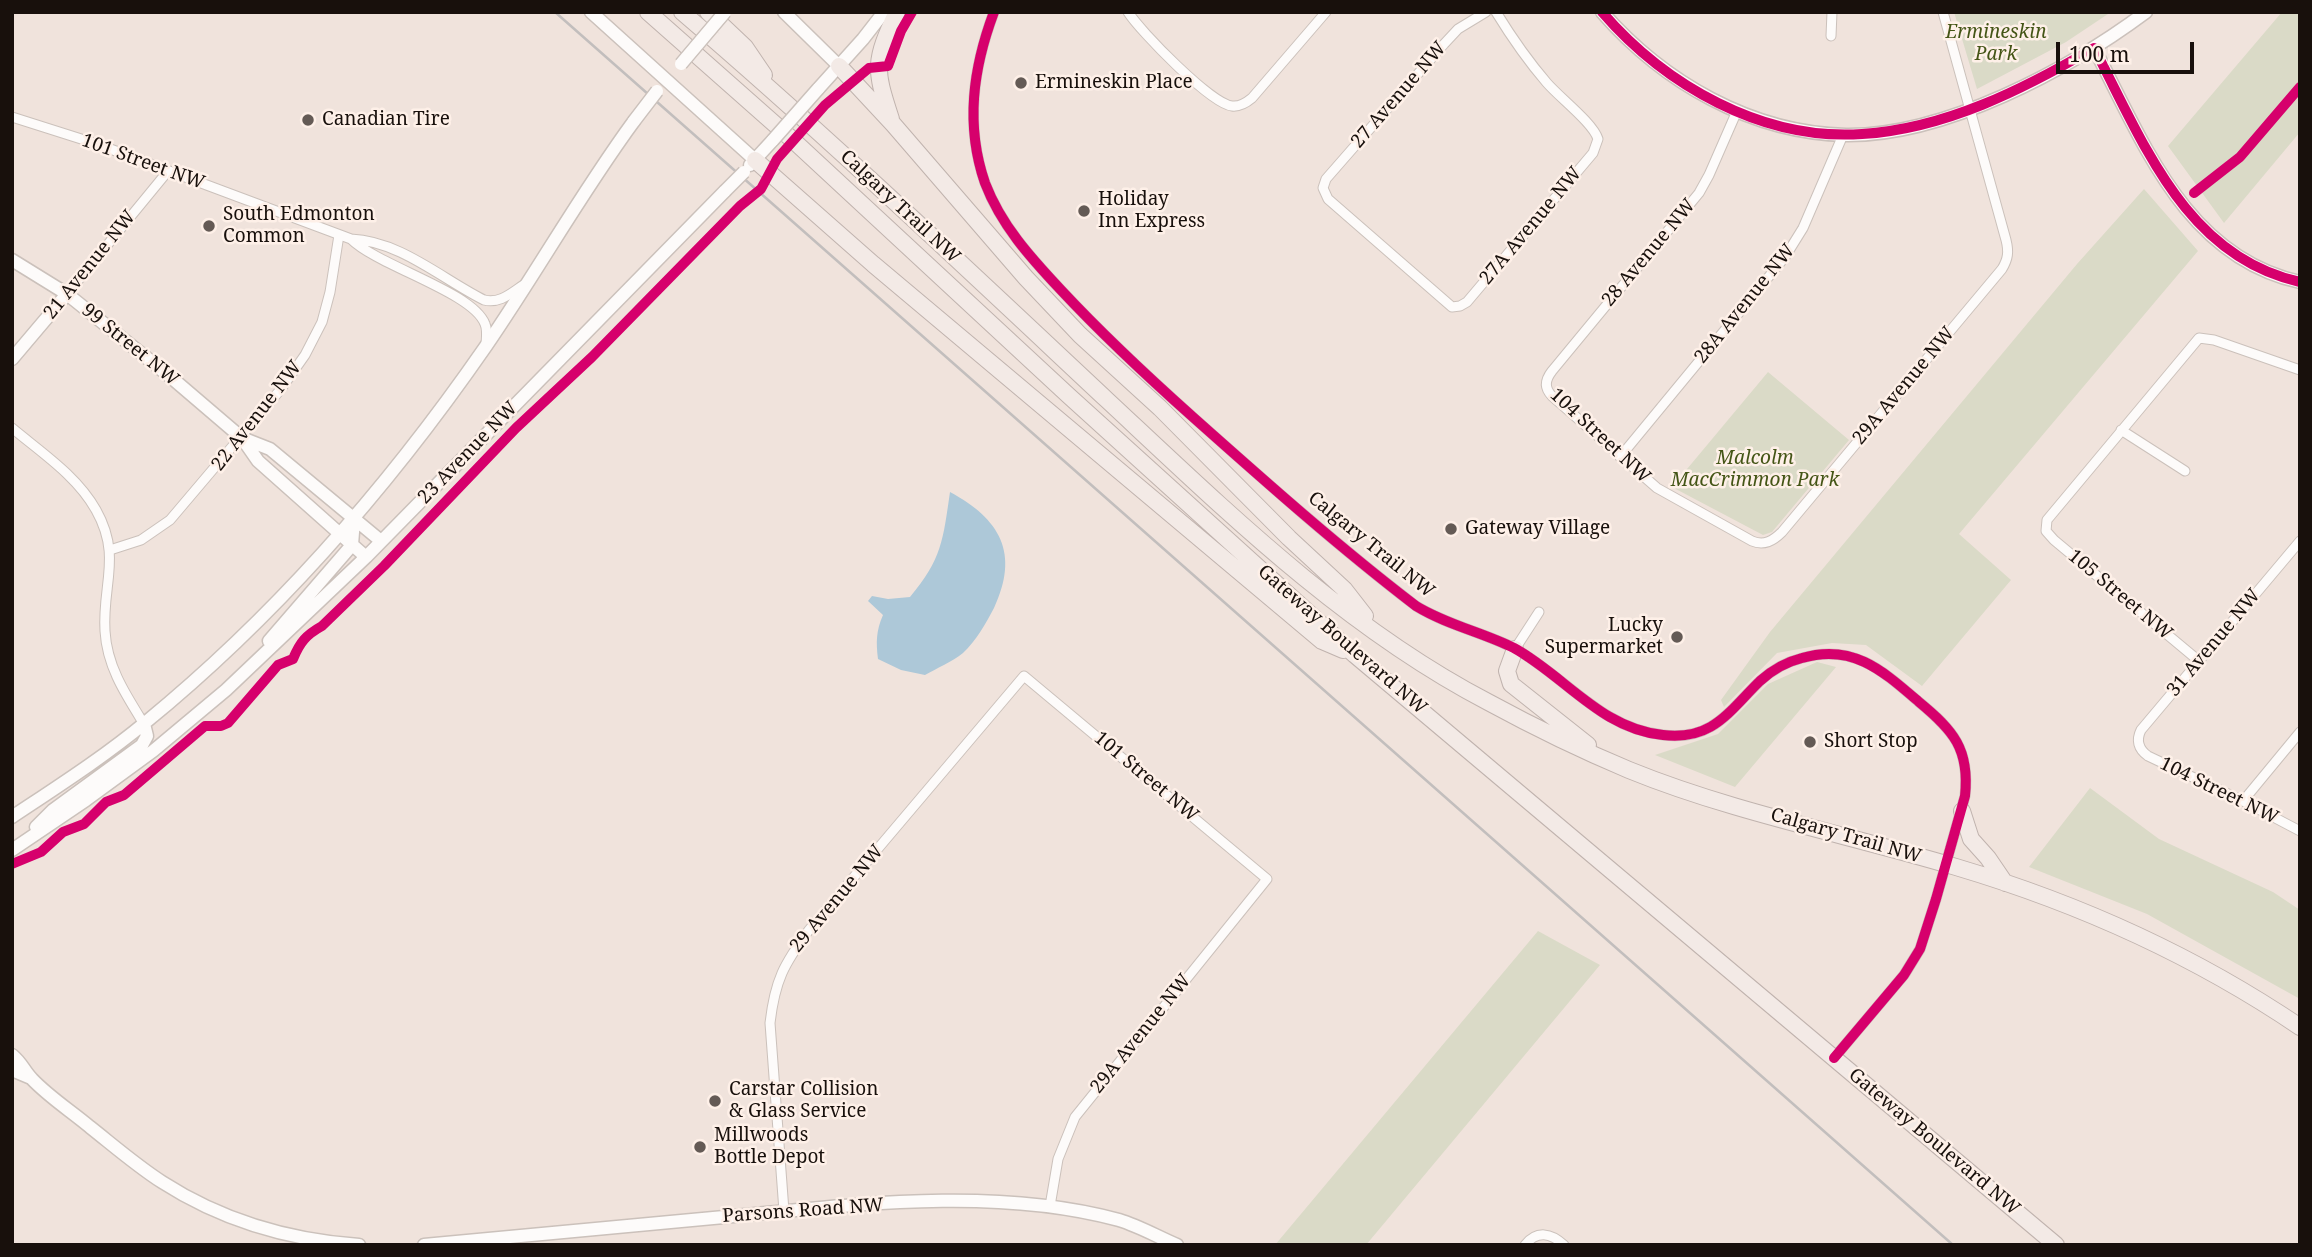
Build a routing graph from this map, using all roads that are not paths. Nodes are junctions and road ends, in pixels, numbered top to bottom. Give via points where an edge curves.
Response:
1 (591, 12) edge
2 (648, 12) edge
3 (682, 12) edge
4 (708, 12) edge
5 (725, 12) edge
6 (784, 12) edge
7 (884, 12) edge
8 (897, 12) edge
9 (994, 12) edge
10 (1128, 12) edge
11 (1326, 12) edge
12 (1486, 12) edge
13 (1496, 12) edge
14 (1602, 12) edge
15 (1832, 12) edge
16 (1943, 12) edge
17 (2146, 12) edge
18 (1831, 36) dead end
19 (2094, 48) junction
20 (839, 66) junction
21 (667, 80) junction
22 (778, 94) junction
23 (1969, 109) junction
24 (1737, 111) junction
25 (12, 117) edge
26 (893, 124) junction
27 (1843, 135) junction
28 (749, 166) junction
29 (168, 171) junction
30 (339, 235) junction
31 (351, 239) junction
32 (12, 260) edge
33 (530, 281) junction
34 (2300, 282) edge
35 (67, 294) junction
36 (1456, 307) joint
37 (486, 346) junction
38 (12, 359) edge
39 (2300, 370) edge
40 (1546, 385) joint
41 (12, 428) edge
42 (2121, 430) junction
43 (242, 438) junction
44 (1620, 457) junction
45 (2185, 471) dead end
46 (355, 519) junction
47 (340, 535) junction
48 (382, 541) junction
49 (2300, 541) edge
50 (1766, 543) joint
51 (352, 545) junction
52 (110, 550) junction
53 (366, 557) junction
54 (1539, 612) dead end
55 (1379, 635) junction
56 (1515, 649) junction
57 (1355, 655) junction
58 (2199, 661) junction
59 (1024, 676) joint
60 (226, 690) junction
61 (144, 724) junction
62 (2300, 732) edge
63 (2140, 749) joint
64 (1606, 760) junction
65 (2243, 801) junction
66 (1962, 811) junction
67 (12, 817) edge
68 (2300, 831) edge
69 (14, 848) edge
70 (1946, 864) junction
71 (1267, 878) joint
72 (2005, 883) junction
73 (2300, 1027) edge
74 (12, 1055) edge
75 (1834, 1058) junction
76 (12, 1070) edge
77 (31, 1078) junction
78 (1049, 1206) junction
79 (784, 1211) junction
80 (496, 1241) edge
81 (319, 1243) edge
82 (359, 1245) edge
83 (424, 1245) edge
84 (1177, 1245) edge
85 (1525, 1245) edge
86 (1564, 1245) edge
87 (2056, 1245) edge

1 - 21 main road
2 - 57 highway, Gateway Boulevard NW
3 - 22 highway, Calgary Trail NW
4 - 22 highway via 745,47
5 - 21 main road, bridge
6 - 20 main road
7 - 20 main road, 23 Avenue NW
8 - 26 highway via 877,67
9 - 56 street, Calgary Trail NW via 976,74 974,137 995,205 1027,253 1134,363 1376,574 1426,612
10 - 11 street via 1142,32 1216,99 1234,106 1251,98
12 - 36 street, 27 Avenue NW via 1444,44 1323,188 1328,199 1446,304
13 - 36 street, 27A Avenue NW via 1529,62 1598,139 1593,153 1476,292
14 - 24 main road via 1670,75
15 - 18 street
16 - 23 street
17 - 19 main road
19 - 23 main road
19 - 34 main road via 2164,178 2198,224 2250,264
20 - 26 highway
20 - 28 main road, 23 Avenue NW, bridge
21 - 28 main road
21 - 33 main road, bridge via 612,151
22 - 55 highway, Calgary Trail NW via 1203,489 1272,551
23 - 27 main road via 1903,128
23 - 50 street, 29A Avenue NW via 2008,255 2002,269 1782,532
24 - 27 main road via 1787,127
24 - 40 street, 28 Avenue NW via 1699,193 1552,371
25 - 29 street, 101 Street NW
26 - 55 highway via 1035,288 1344,589
27 - 44 street, 28A Avenue NW via 1803,228 1785,257
28 - 48 main road, 23 Avenue NW, bridge
28 - 57 highway via 873,264 1322,641
29 - 30 street, 101 Street NW
29 - 35 street, 21 Avenue NW
30 - 31 street, 101 Street NW
30 - 43 street, 22 Avenue NW via 328,302 317,333
31 - 33 street, 101 Street NW via 405,256 489,302
31 - 37 street, 101 Street NW via 361,250 435,285 476,311 486,325
32 - 35 main road, 99 Street NW
33 - 37 main road
35 - 38 main road, 21 Avenue NW
35 - 43 main road, 99 Street NW
37 - 46 main road
39 - 42 street via 2202,337
40 - 44 street, 104 Street NW via 1552,396
41 - 52 street via 82,490 100,518
42 - 45 street
42 - 58 street, 105 Street NW via 2045,525 2054,540
43 - 46 main road, 99 Street NW via 270,449
43 - 47 main road, 99 Street NW via 258,461
43 - 52 street, 22 Avenue NW via 170,520 141,540
44 - 50 street, 104 Street NW via 1657,488 1752,541
46 - 47 main road
46 - 48 main road, 99 Street NW
46 - 51 main road
47 - 51 main road, 99 Street NW
47 - 61 main road via 246,635
48 - 53 main road, 23 Avenue NW
49 - 58 street, 31 Avenue NW
51 - 53 main road, 99 Street NW
51 - 60 main road
52 - 61 street via 106,646 120,686
53 - 60 main road, 23 Avenue NW
54 - 56 street
55 - 64 highway, Calgary Trail NW via 1465,690
56 - 64 highway via 1507,671 1511,684
56 - 66 street, Calgary Trail NW via 1597,710 1644,731 1674,736 1700,732 1725,718 1762,679 1786,663 1827,653 1866,661 1936,715 1953,734 1965,768
57 - 75 highway, Gateway Boulevard NW
58 - 63 street, 31 Avenue NW via 2141,730
59 - 71 street, 101 Street NW
59 - 79 street, 29 Avenue NW via 809,930 780,973 771,1023
60 - 69 main road, 23 Avenue NW via 142,759
61 - 67 main road
61 - 69 main road via 147,736 142,745 53,810
62 - 65 street
63 - 65 street, 104 Street NW
64 - 70 highway, Calgary Trail NW via 1725,803
65 - 68 street, 104 Street NW
66 - 70 street, Calgary Trail NW
66 - 72 highway via 1972,839
70 - 72 highway, Calgary Trail NW
70 - 75 street via 1926,935 1908,970
71 - 78 street, 29A Avenue NW via 1075,1117 1057,1164
72 - 73 highway, Calgary Trail NW via 2092,914 2154,943
74 - 77 main road
75 - 87 highway, Gateway Boulevard NW
76 - 77 main road
77 - 81 main road via 138,1165 181,1193 243,1221
78 - 79 main road, Parsons Road NW via 935,1201
78 - 84 main road, Parsons Road NW via 1120,1221
79 - 80 main road, Parsons Road NW
80 - 83 main road, Parsons Road NW
81 - 82 main road
85 - 86 street via 1545,1234

